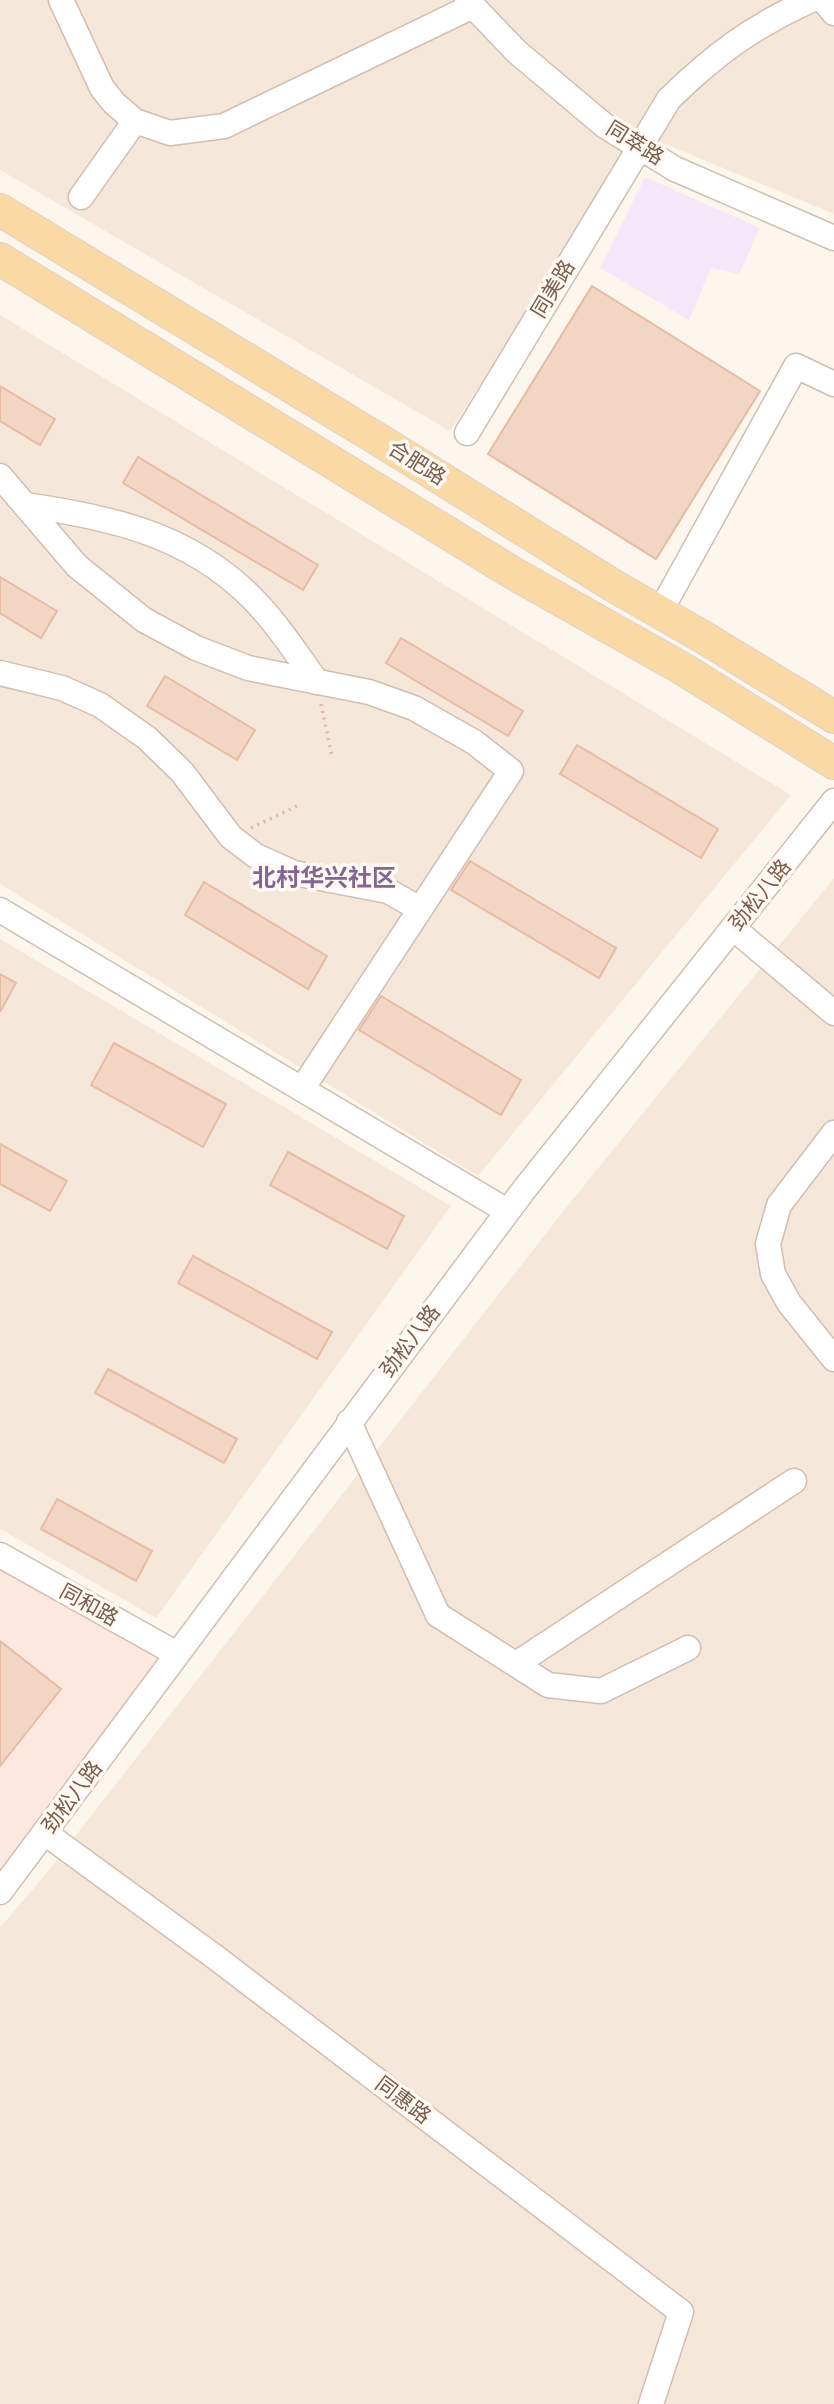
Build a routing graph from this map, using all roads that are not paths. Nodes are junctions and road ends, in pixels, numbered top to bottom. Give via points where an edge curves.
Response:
1 (61, 0) edge
2 (811, 0) edge
3 (822, 0) edge
4 (470, 3) edge
5 (834, 13) edge
6 (135, 121) junction
7 (638, 146) junction
8 (81, 197) dead end
9 (0, 210) edge
10 (834, 238) edge
11 (0, 259) edge
12 (834, 384) edge
13 (467, 433) dead end
14 (0, 476) edge
15 (25, 505) junction
16 (660, 612) junction
17 (0, 673) edge
18 (317, 682) junction
19 (834, 717) edge
20 (834, 763) edge
21 (834, 801) edge
22 (420, 909) junction
23 (0, 910) edge
24 (733, 928) junction
25 (834, 1013) edge
26 (302, 1089) junction
27 (834, 1133) edge
28 (507, 1211) junction
29 (834, 1359) edge
30 (349, 1422) junction
31 (794, 1481) dead end
32 (0, 1555) edge
33 (688, 1648) dead end
34 (177, 1654) junction
35 (516, 1664) junction
36 (45, 1833) junction
37 (0, 1892) edge
38 (651, 2404) edge

1 - 6 street via 102,88
2 - 7 street, 同美路 via 755,28 702,66 668,99
3 - 5 street
4 - 6 street via 224,126 170,133
4 - 7 street, 同萃路 via 517,52 606,126
6 - 8 street
7 - 10 street, 同萃路 via 675,169
7 - 13 street, 同美路
9 - 16 main road, 合肥路
11 - 20 main road, 合肥路 via 468,546 683,669
12 - 16 street via 796,366
14 - 15 street
15 - 18 street via 77,566 144,620 196,649 248,668
15 - 18 street via 124,523 176,543 251,597
16 - 19 main road, 合肥路
17 - 22 street via 62,688 100,705 147,738 182,772 231,837 256,856 294,873 377,887
18 - 22 street via 369,692 414,708 474,742 511,771
21 - 24 street, 劲松八路
22 - 26 street
23 - 26 street
24 - 25 street
24 - 28 street, 劲松八路
26 - 28 street
27 - 29 street via 779,1205 768,1244 773,1274 789,1303
28 - 30 street, 劲松八路
30 - 34 street, 劲松八路
30 - 35 street via 438,1615
31 - 35 street
32 - 34 street, 同和路
33 - 35 street via 601,1691 548,1685
34 - 36 street, 劲松八路
36 - 37 street, 劲松八路
36 - 38 street, 同惠路 via 681,2312

